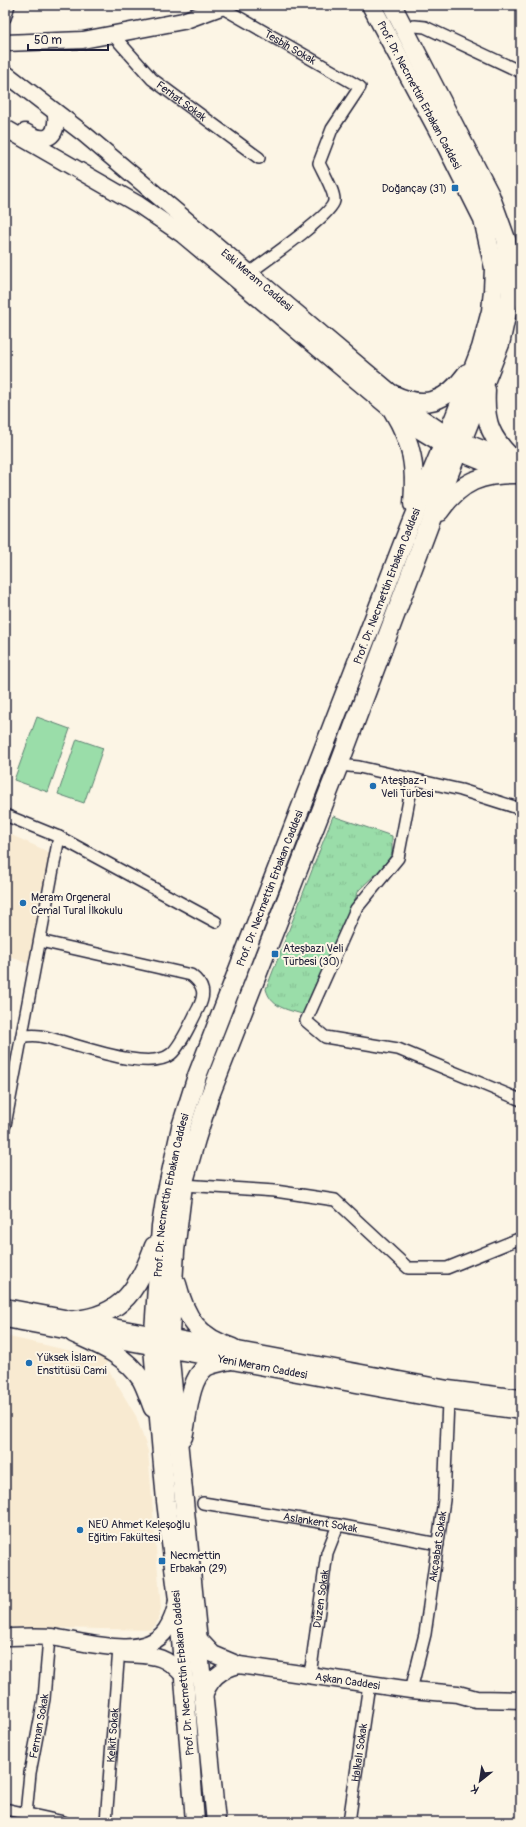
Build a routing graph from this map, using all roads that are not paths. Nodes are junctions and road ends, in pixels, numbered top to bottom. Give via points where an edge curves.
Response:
1 (9, 5) edge
2 (371, 5) edge
3 (392, 5) edge
4 (224, 6) edge
5 (5, 18) edge
6 (404, 27) junction
7 (112, 34) junction
8 (5, 43) edge
9 (521, 72) edge
10 (5, 73) edge
11 (56, 113) junction
12 (5, 120) edge
13 (5, 128) edge
14 (259, 158) dead end
15 (250, 273) junction
16 (481, 348) junction
17 (487, 376) junction
18 (392, 403) junction
19 (452, 443) junction
20 (519, 469) edge
21 (410, 525) junction
22 (429, 525) junction
23 (339, 765) junction
24 (413, 779) junction
25 (521, 809) edge
26 (5, 815) edge
27 (59, 837) junction
28 (216, 922) dead end
29 (40, 940) junction
30 (22, 1036) junction
31 (5, 1069) edge
32 (14, 1076) junction
33 (521, 1100) edge
34 (5, 1125) edge
35 (183, 1185) junction
36 (161, 1226) junction
37 (521, 1238) edge
38 (174, 1271) junction
39 (5, 1307) edge
40 (5, 1319) edge
41 (73, 1326) junction
42 (161, 1342) junction
43 (232, 1354) junction
44 (521, 1398) edge
45 (448, 1401) junction
46 (521, 1411) edge
47 (160, 1423) junction
48 (179, 1452) junction
49 (202, 1503) dead end
50 (338, 1525) junction
51 (438, 1544) junction
52 (178, 1600) junction
53 (5, 1637) edge
54 (198, 1638) junction
55 (49, 1642) junction
56 (5, 1647) edge
57 (119, 1651) junction
58 (239, 1665) junction
59 (310, 1675) junction
60 (184, 1676) junction
61 (368, 1684) junction
62 (411, 1690) junction
63 (521, 1692) edge
64 (458, 1694) junction
65 (204, 1698) junction
66 (521, 1700) edge
67 (5, 1809) edge
68 (26, 1814) junction
69 (64, 1822) edge
70 (106, 1822) edge
71 (195, 1822) edge
72 (216, 1822) edge
73 (349, 1822) edge

1 - 5 street
2 - 16 main road, Prof. Dr. Necmettin Erbakan Caddesi via 483,220 494,268 494,290
3 - 6 main road, Prof. Dr. Necmettin Erbakan Caddesi
4 - 7 street via 183,21
4 - 15 street, Tesbih Sokak via 360,87 332,129 320,163 333,194 334,201 331,207 317,222
6 - 9 street via 425,28
6 - 17 main road, Prof. Dr. Necmettin Erbakan Caddesi via 490,195 506,239 510,298 500,344
7 - 8 street via 83,40
7 - 14 street, Ferhat Sokak via 152,79
10 - 11 street, Eski Meram Caddesi
11 - 12 street via 57,125 52,134 45,139 36,139
11 - 15 street, Eski Meram Caddesi
13 - 18 street, Eski Meram Caddesi via 139,205 183,235
15 - 18 street, Eski Meram Caddesi
16 - 18 main road via 467,374 441,398 431,402
16 - 19 main road, Prof. Dr. Necmettin Erbakan Caddesi
17 - 19 main road, Prof. Dr. Necmettin Erbakan Caddesi
17 - 20 main road via 486,419 493,437
18 - 19 street, Eski Meram Caddesi via 419,416
18 - 21 main road via 414,460 415,487
19 - 20 street, Eski Meram Caddesi
19 - 21 main road, Prof. Dr. Necmettin Erbakan Caddesi
19 - 22 main road, Prof. Dr. Necmettin Erbakan Caddesi
20 - 22 main road via 489,475 463,486 445,503
21 - 36 main road, Prof. Dr. Necmettin Erbakan Caddesi via 197,1076 176,1149
22 - 23 main road, Prof. Dr. Necmettin Erbakan Caddesi
23 - 24 street
23 - 35 main road, Prof. Dr. Necmettin Erbakan Caddesi via 210,1098
24 - 25 street via 461,790
24 - 33 street via 398,858 356,909 306,1021 325,1037 398,1050
26 - 27 street
27 - 28 street
27 - 29 street
29 - 30 street
29 - 30 street via 191,975 203,990 202,1001 172,1054 164,1058 145,1061 40,1036
30 - 32 street
31 - 32 street
32 - 34 street
35 - 37 street via 275,1191 334,1200 408,1268 447,1268
35 - 38 main road, Prof. Dr. Necmettin Erbakan Caddesi
36 - 41 main road via 144,1271 132,1292 106,1312
36 - 42 main road, Prof. Dr. Necmettin Erbakan Caddesi
38 - 42 main road, Prof. Dr. Necmettin Erbakan Caddesi
38 - 43 main road via 181,1298 191,1320 209,1338
39 - 41 street, Yeni Meram Caddesi
40 - 41 street, Yeni Meram Caddesi
41 - 42 street, Yeni Meram Caddesi
41 - 47 main road via 127,1362 141,1380
42 - 43 street, Yeni Meram Caddesi
42 - 47 main road, Prof. Dr. Necmettin Erbakan Caddesi
42 - 48 main road, Prof. Dr. Necmettin Erbakan Caddesi
43 - 44 street, Yeni Meram Caddesi via 448,1389
43 - 45 street, Yeni Meram Caddesi
43 - 48 main road via 206,1367 194,1383
45 - 46 street, Yeni Meram Caddesi
45 - 51 street, Akçaabat Sokak via 444,1500
47 - 52 main road, Prof. Dr. Necmettin Erbakan Caddesi
48 - 54 main road, Prof. Dr. Necmettin Erbakan Caddesi
49 - 50 street, Aslankent Sokak
50 - 51 street, Aslankent Sokak
50 - 59 street, Düzen Sokak via 327,1553
51 - 62 street, Akçaabat Sokak via 425,1634
52 - 57 street via 166,1631 158,1638 138,1647
52 - 60 main road, Prof. Dr. Necmettin Erbakan Caddesi
53 - 55 street
54 - 58 street via 213,1654
54 - 65 main road, Prof. Dr. Necmettin Erbakan Caddesi
55 - 56 street
55 - 57 street
55 - 68 street, Ferman Sokak via 44,1699 30,1773
57 - 60 street via 160,1657 170,1662
57 - 70 street, Kelkit Sokak
58 - 59 street, Aşkan Caddesi
58 - 65 street via 221,1671 210,1683
59 - 61 street, Aşkan Caddesi
60 - 71 main road, Prof. Dr. Necmettin Erbakan Caddesi
61 - 62 street, Aşkan Caddesi
61 - 73 street, Halkalı Sokak
62 - 64 street, Aşkan Caddesi
63 - 64 street, Aşkan Caddesi via 475,1691
64 - 66 street, Aşkan Caddesi via 476,1699
65 - 72 main road, Prof. Dr. Necmettin Erbakan Caddesi
67 - 68 street
68 - 69 street

